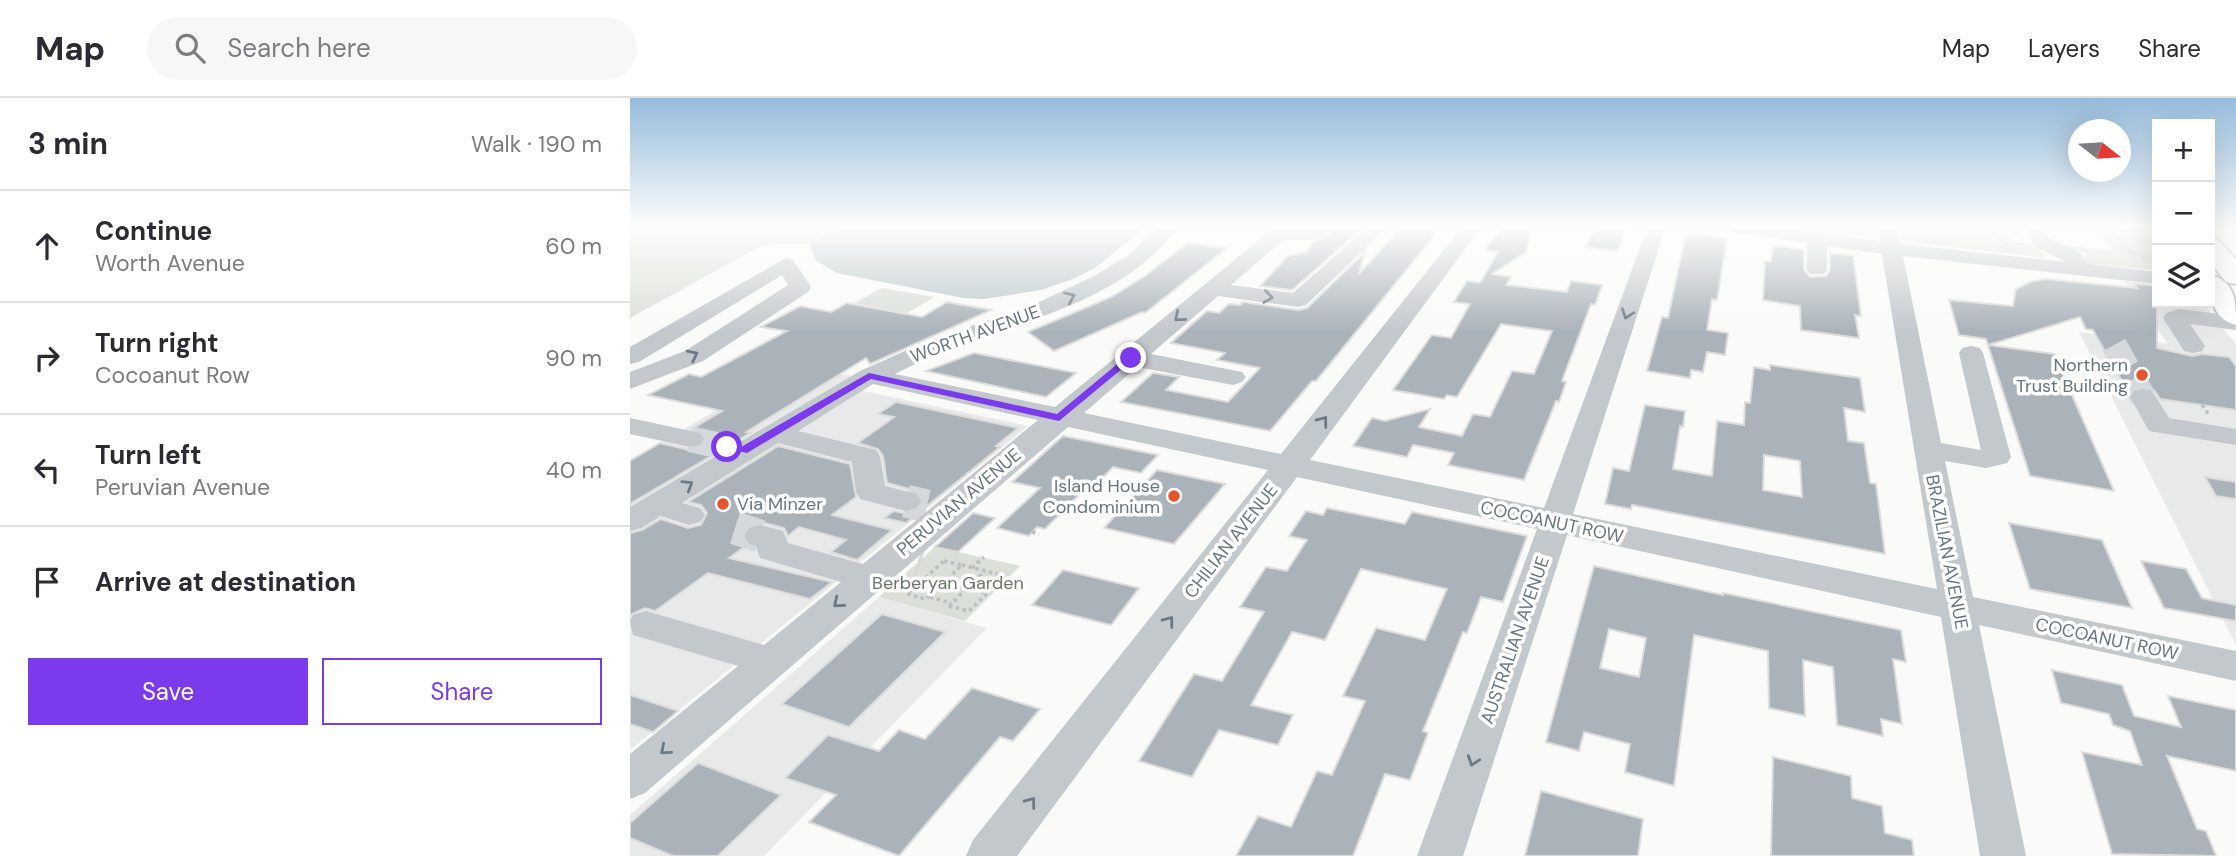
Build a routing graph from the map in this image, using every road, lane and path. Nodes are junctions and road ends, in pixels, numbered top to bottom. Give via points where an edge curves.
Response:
1 (1131, 261) edge
2 (1247, 261) edge
3 (1342, 261) edge
4 (1446, 261) edge
5 (1645, 261) edge
6 (1817, 261) edge
7 (1893, 261) edge
8 (2037, 261) edge
9 (2076, 261) edge
10 (2215, 266) edge
11 (2083, 269) junction
12 (1817, 270) dead end
13 (1234, 272) junction
14 (2152, 273) edge
15 (1318, 284) junction
16 (2220, 286) edge
17 (1213, 289) junction
18 (2236, 316) edge
19 (2236, 323) edge
20 (2193, 346) dead end
21 (1971, 353) dead end
22 (630, 357) edge
23 (1131, 358) junction
24 (869, 376) junction
25 (1233, 377) dead end
26 (630, 381) edge
27 (2143, 397) tunnel mouth
28 (1059, 418) junction
29 (2159, 425) junction
30 (630, 426) edge
31 (772, 433) junction
32 (2236, 437) edge
33 (717, 445) junction
34 (1928, 450) junction
35 (2236, 458) edge
36 (1289, 466) junction
37 (906, 501) tunnel mouth
38 (630, 521) edge
39 (1555, 523) junction
40 (1032, 532) dead end
41 (1039, 534) dead end
42 (760, 536) tunnel mouth
43 (984, 557) dead end
44 (962, 565) junction
45 (972, 568) junction
46 (985, 571) junction
47 (926, 577) junction
48 (869, 578) junction
49 (945, 582) junction
50 (967, 588) junction
51 (987, 593) junction
52 (928, 597) junction
53 (951, 603) junction
54 (1958, 607) junction
55 (646, 625) dead end
56 (769, 661) junction
57 (2236, 666) edge
58 (630, 780) edge
59 (989, 856) edge
60 (1440, 856) edge
61 (2003, 856) edge

24 -> 1 street, WORTH AVENUE via 1075,295
2 - 13 street, PERUVIAN AVENUE
3 - 15 street
36 -> 4 street, CHILIAN AVENUE
5 -> 39 street, AUSTRALIAN AVENUE
6 - 12 street
7 - 34 street, BRAZILIAN AVENUE
8 - 11 street
9 - 11 street
10 - 16 main road
11 - 14 street
13 - 15 street
13 - 17 street, PERUVIAN AVENUE
17 -> 15 street via 1298,300
16 - 18 main road
17 -> 23 street, PERUVIAN AVENUE
19 - 20 street via 2174,318
21 - 34 street via 1997,457 1986,460
26 -> 22 street via 694,356 800,288 786,264
23 - 25 street
23 - 28 street, PERUVIAN AVENUE
24 - 28 street, COCOANUT ROW
24 - 31 street, WORTH AVENUE
27 - 29 street
28 - 36 street, COCOANUT ROW
28 - 48 street, PERUVIAN AVENUE
29 - 32 street
29 - 35 street via 2169,444
30 - 33 street
31 - 33 street, WORTH AVENUE
31 - 37 street via 866,456 871,492
38 -> 33 street, WORTH AVENUE
34 - 54 street, BRAZILIAN AVENUE
36 - 39 street, COCOANUT ROW
59 -> 36 street, CHILIAN AVENUE
39 - 54 street, COCOANUT ROW
39 -> 60 street, AUSTRALIAN AVENUE
40 - 41 path
42 - 48 street via 772,539 772,550
43 - 45 path
44 - 45 path
44 - 47 path via 944,561
44 - 49 path
45 - 46 path
46 - 50 path
46 - 51 path via 1005,576
47 - 49 path
47 - 52 path via 907,594
48 -> 56 street, PERUVIAN AVENUE
49 - 52 path
50 - 51 path
50 - 53 path
51 - 53 path via 969,611 949,606
52 - 53 path
54 - 57 street, COCOANUT ROW
54 - 61 street, BRAZILIAN AVENUE
55 - 56 street
56 -> 58 street, PERUVIAN AVENUE

